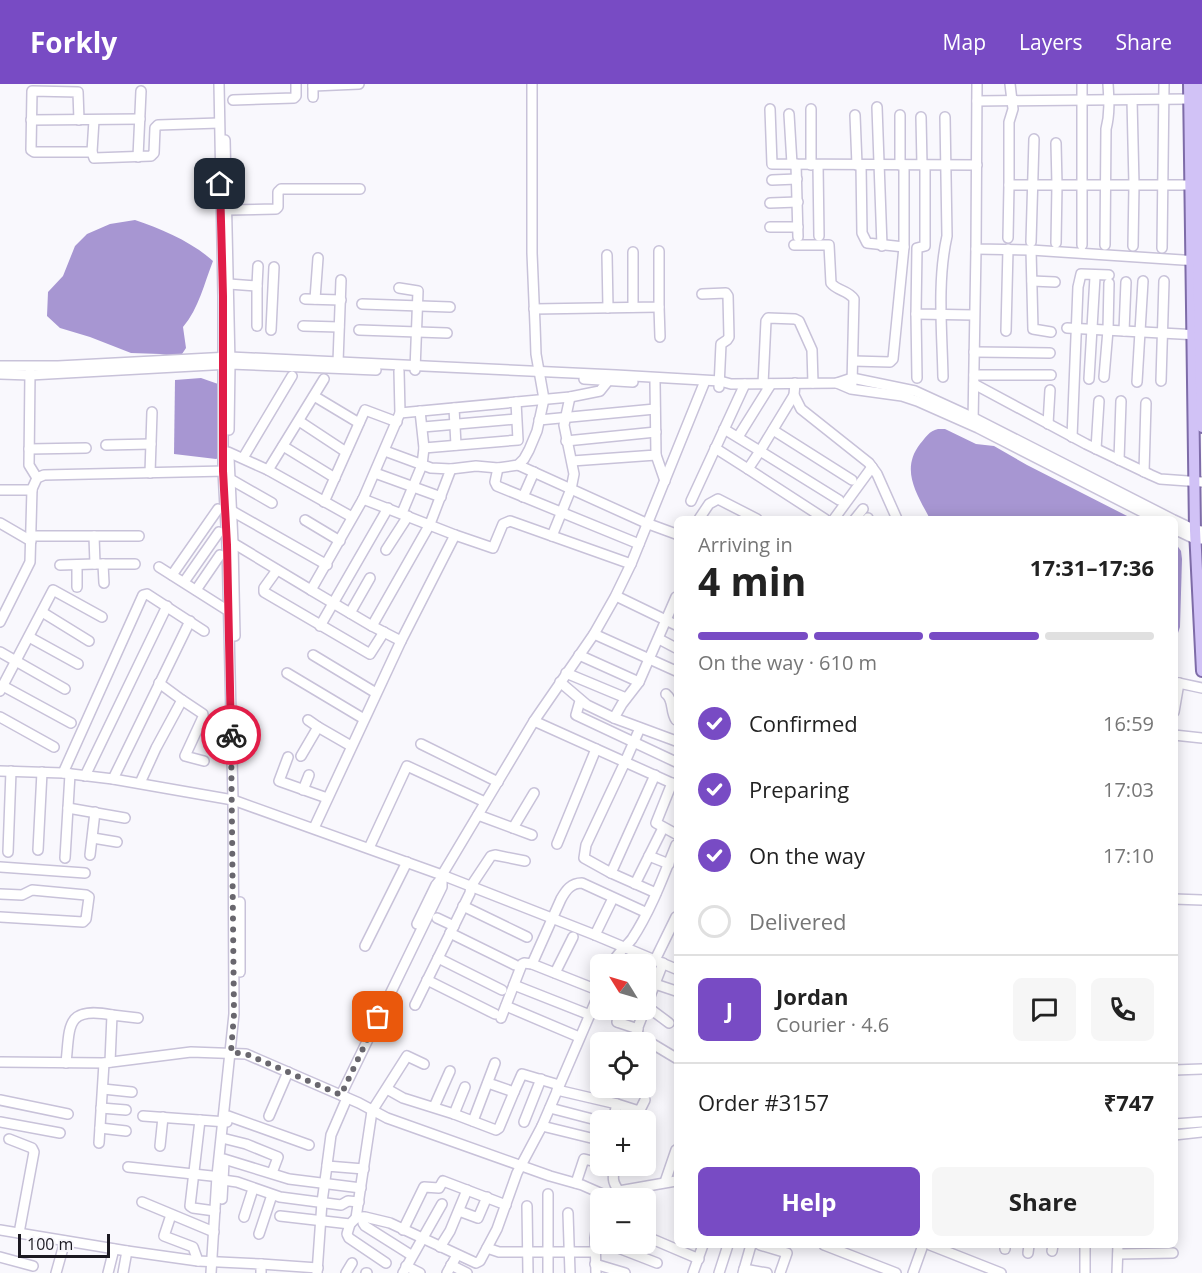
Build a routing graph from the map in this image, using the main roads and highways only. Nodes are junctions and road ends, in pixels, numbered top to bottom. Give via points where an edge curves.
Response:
1 (1189, 84) edge
2 (1198, 84) edge
3 (1200, 110) edge
4 (1196, 186) edge
5 (1200, 229) edge
6 (1194, 260) junction
7 (1201, 305) edge
8 (1196, 335) junction
9 (1201, 362) edge
10 (1202, 427) edge
11 (1198, 482) edge
12 (1198, 535) edge
13 (1200, 592) edge
14 (1202, 671) edge

1 - 4 main road
2 - 3 main road
3 - 4 main road
4 - 5 main road
4 - 6 main road
5 - 6 main road
6 - 7 main road
6 - 8 main road
7 - 8 main road
8 - 9 main road
8 - 11 main road
9 - 10 main road
11 - 12 main road
12 - 13 main road
13 - 14 main road

